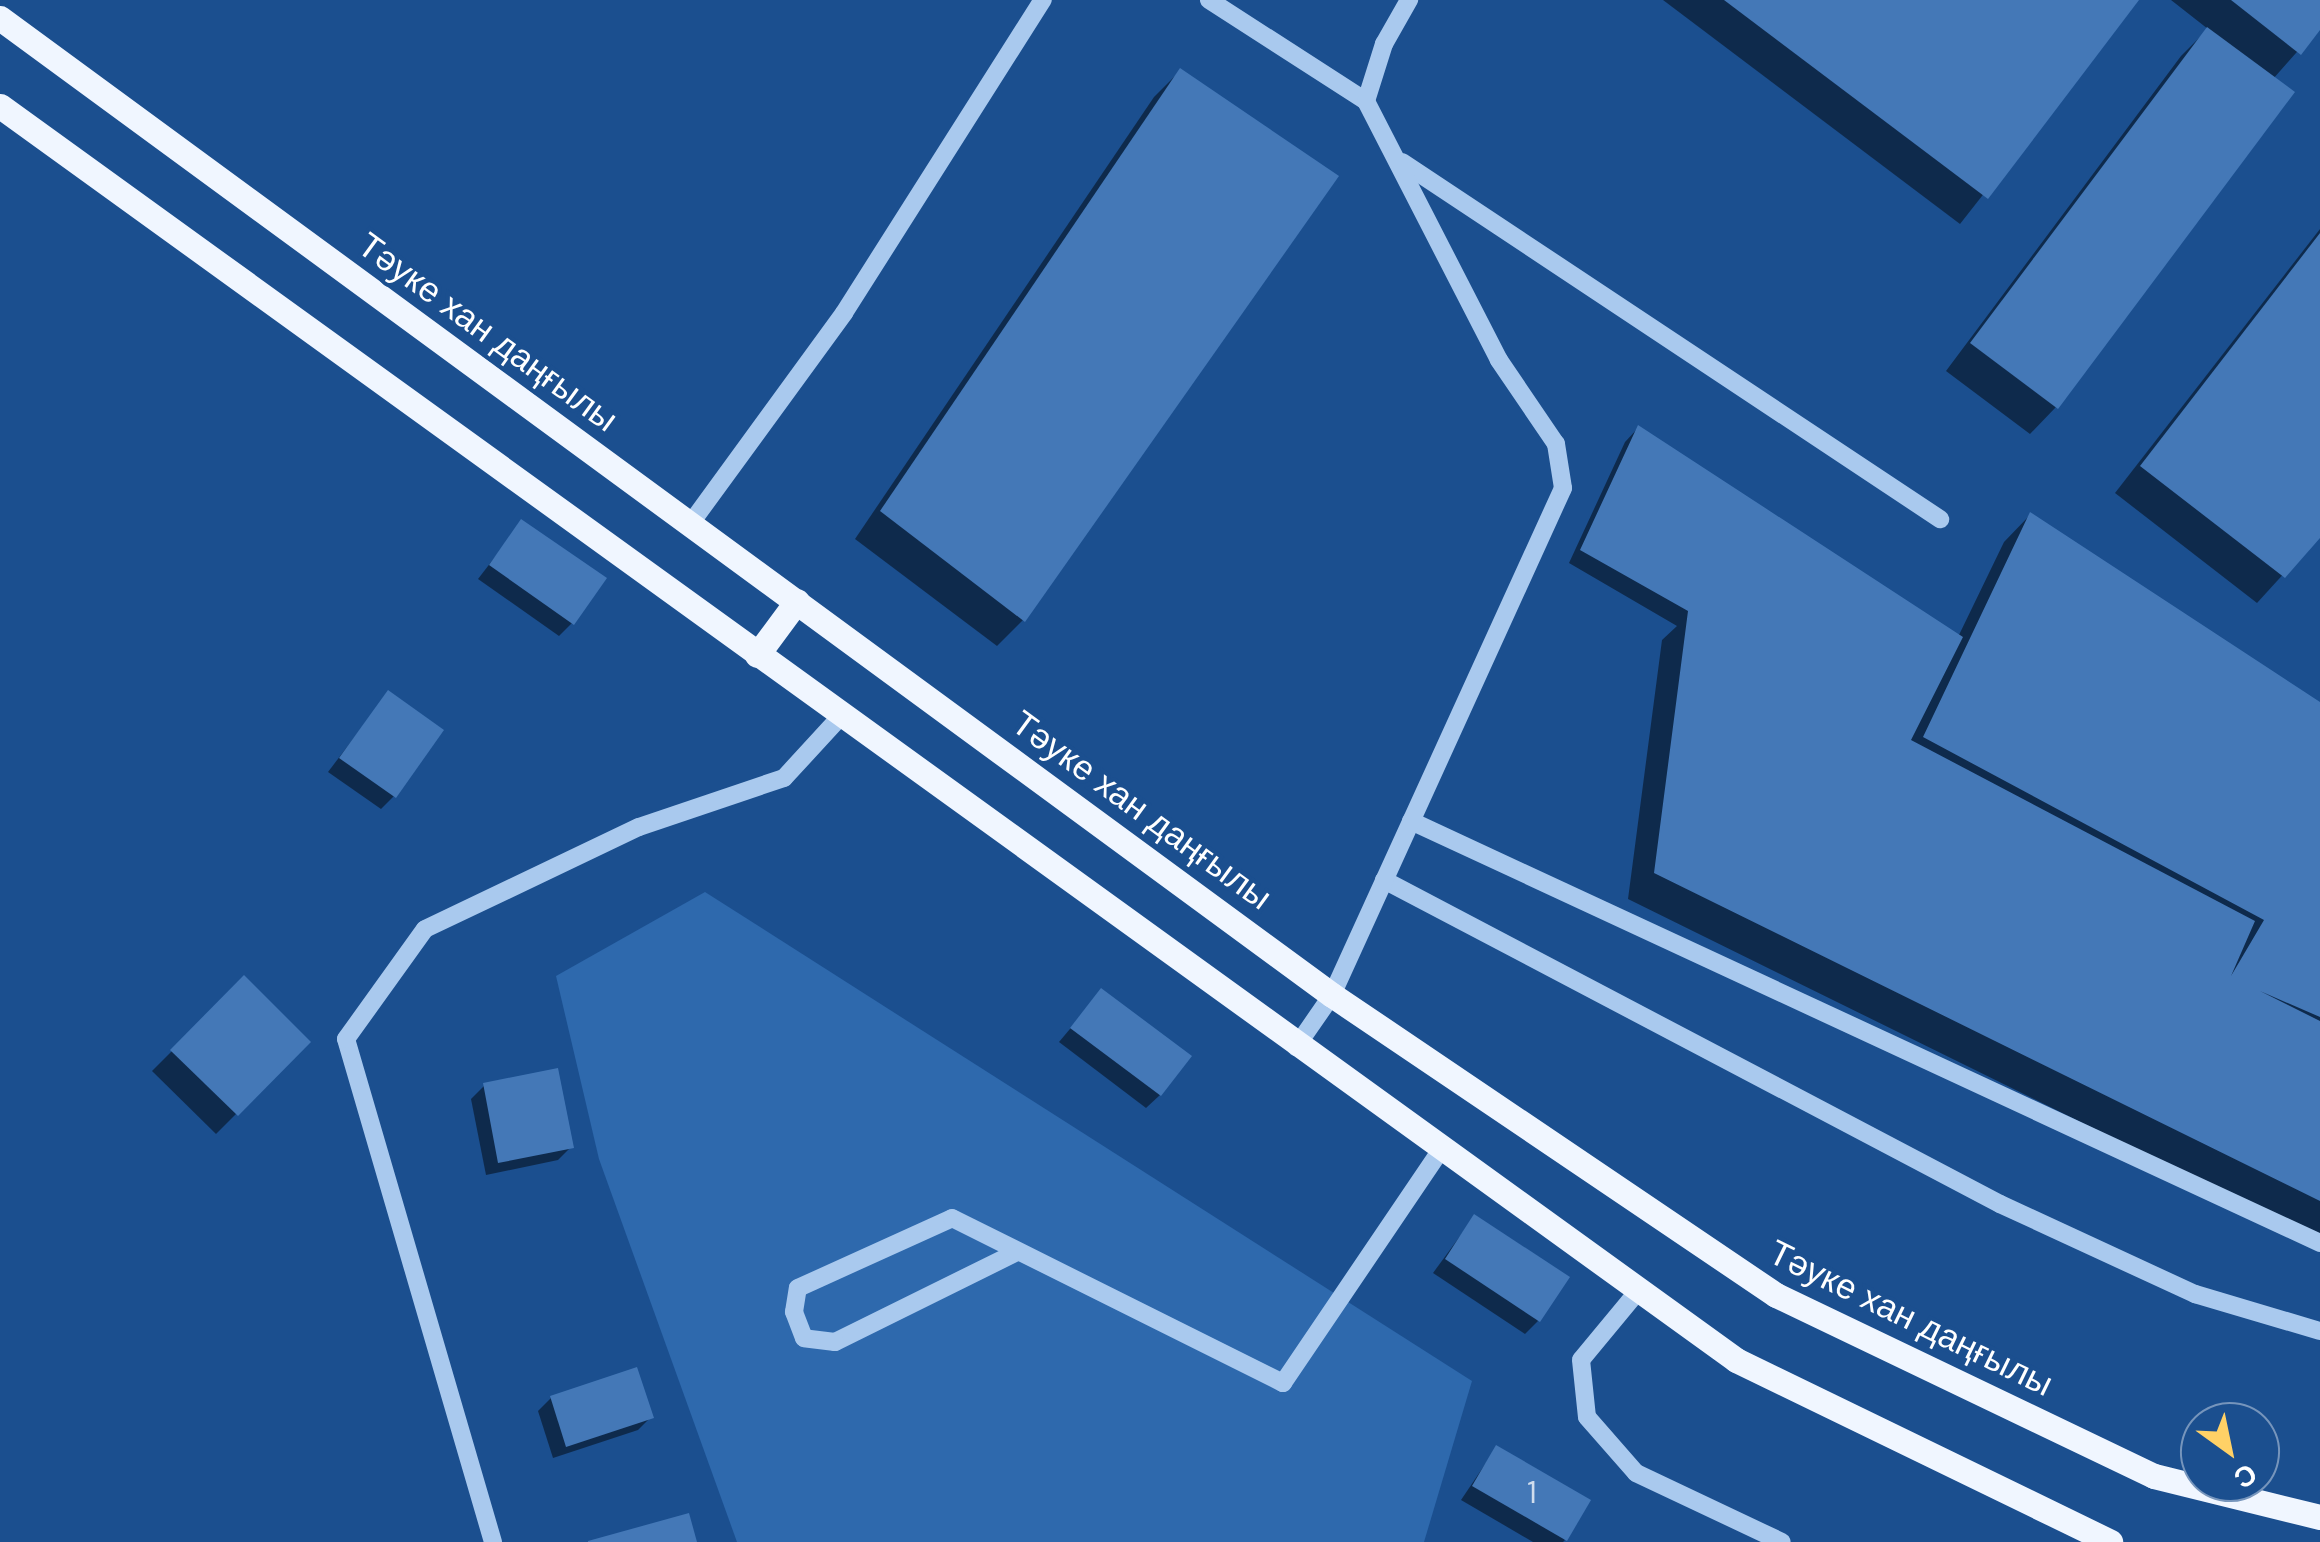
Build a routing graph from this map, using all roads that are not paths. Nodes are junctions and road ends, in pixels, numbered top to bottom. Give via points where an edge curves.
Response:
1 (1043, 0) edge
2 (1210, 0) edge
3 (1409, 0) edge
4 (0, 18) edge
5 (1366, 101) junction
6 (0, 106) edge
7 (1402, 162) junction
8 (1940, 519) dead end
9 (691, 524) junction
10 (797, 601) junction
11 (756, 655) junction
12 (841, 716) junction
13 (1411, 820) junction
14 (1384, 880) junction
15 (1332, 994) junction
16 (1296, 1047) junction
17 (1440, 1150) junction
18 (2320, 1243) edge
19 (1015, 1253) junction
20 (1638, 1291) junction
21 (2320, 1331) edge
22 (2320, 1518) edge
23 (492, 1542) edge
24 (1782, 1542) edge
25 (2109, 1542) edge

1 - 9 street via 844,313
2 - 5 street
3 - 5 street via 1384,44
4 - 9 main road, Тәуке хан даңғылы
5 - 7 street
6 - 11 main road
7 - 8 street
7 - 13 street via 1499,360 1556,444 1563,488
9 - 10 main road, Тәуке хан даңғылы
10 - 11 main road
10 - 15 main road, Тәуке хан даңғылы
11 - 12 main road
12 - 16 main road
12 - 23 street via 784,778 639,826 424,930 346,1039
13 - 14 street
13 - 18 street
14 - 15 street
14 - 21 street via 2000,1204 2194,1294
15 - 16 street
15 - 22 main road, Тәуке хан даңғылы via 1776,1296 2154,1476
16 - 17 main road
17 - 19 street via 1283,1383
17 - 20 main road
19 - 19 street via 835,1342 804,1338 794,1312 798,1288 952,1218
20 - 24 street via 1581,1360 1587,1417 1636,1473
20 - 25 main road via 1736,1360

